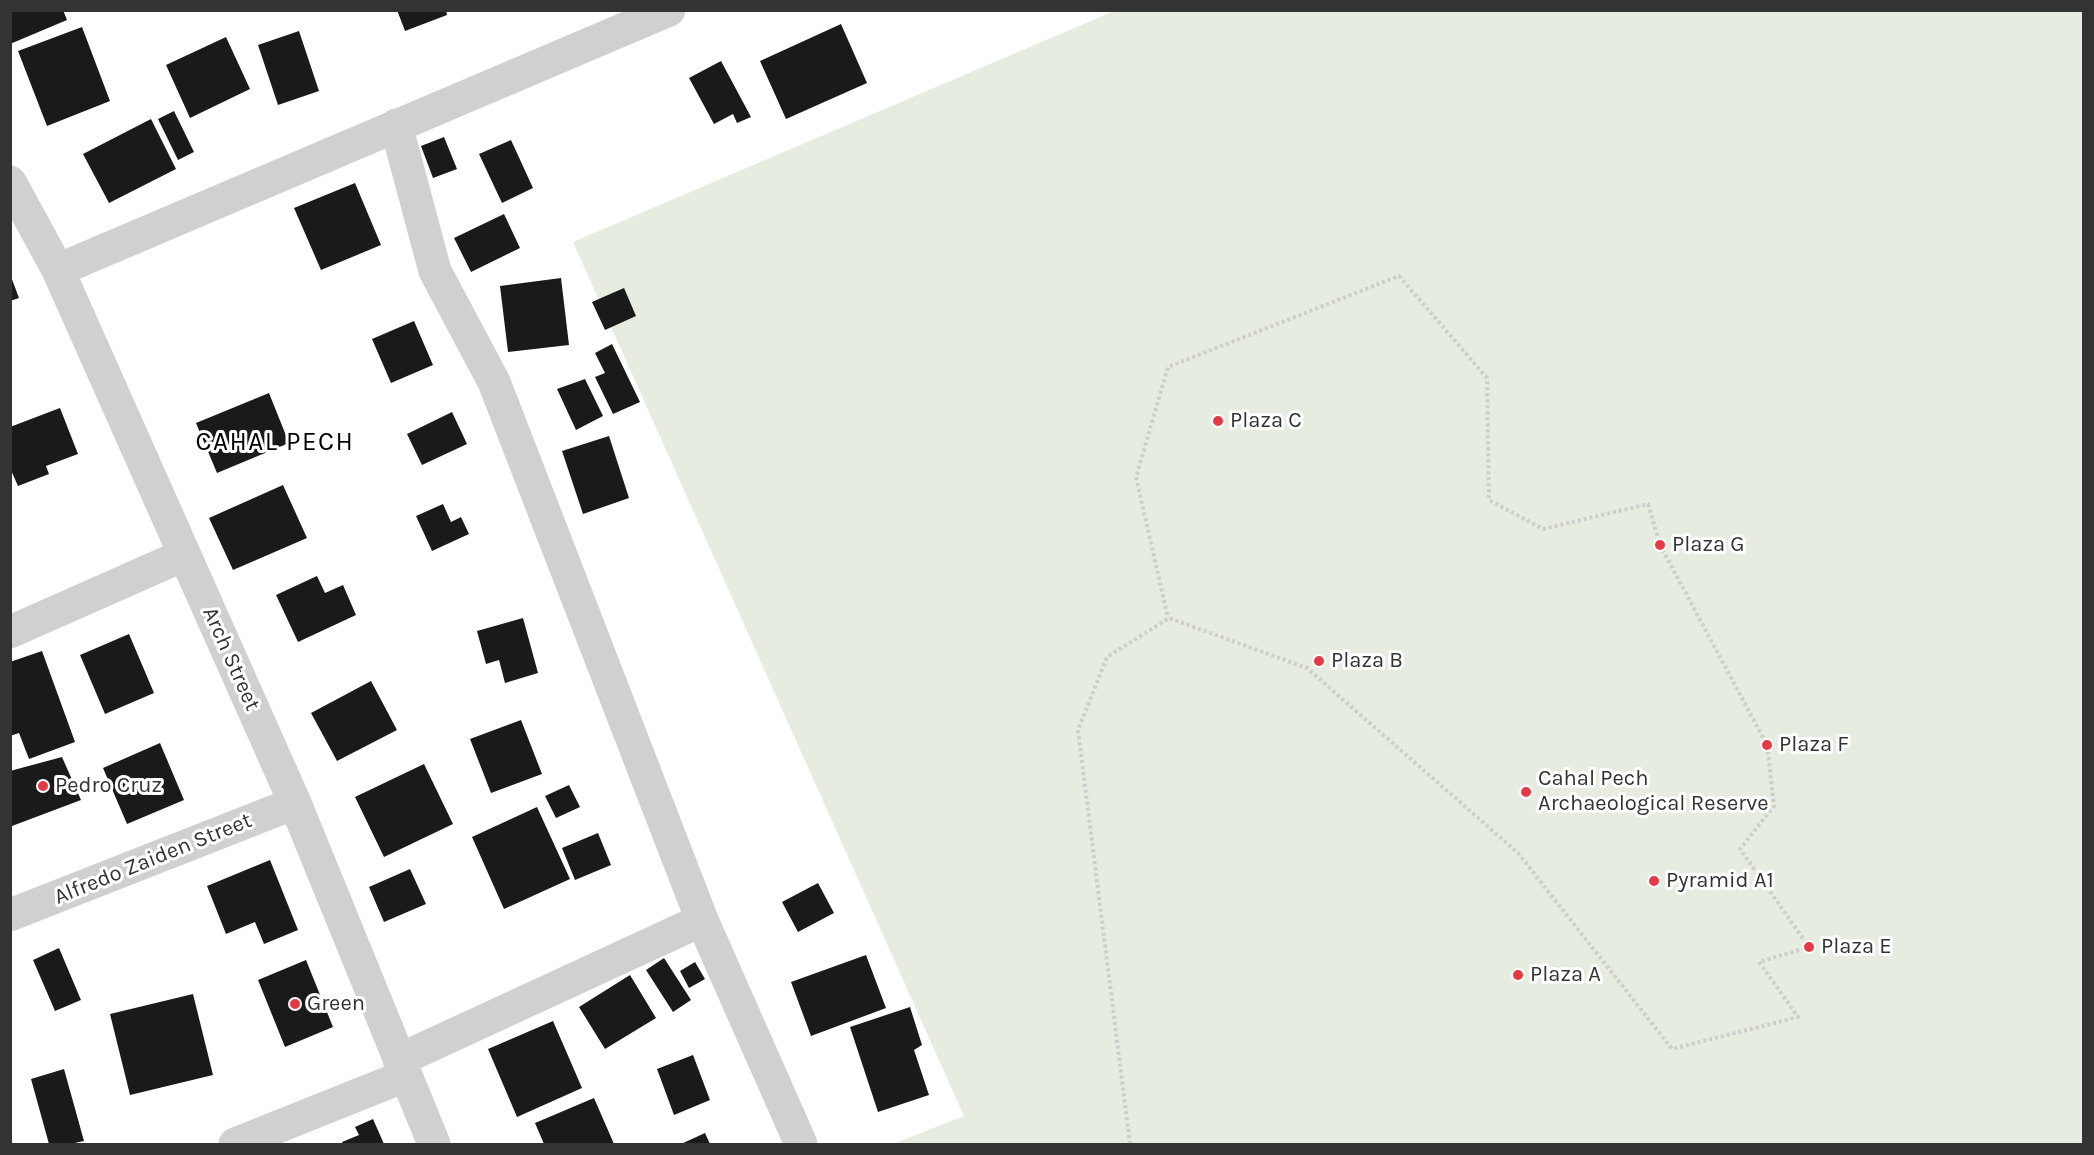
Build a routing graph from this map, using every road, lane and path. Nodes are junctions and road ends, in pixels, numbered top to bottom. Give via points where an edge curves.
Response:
1 (669, 10) edge
2 (396, 125) junction
3 (11, 184) edge
4 (58, 270) junction
5 (184, 555) junction
6 (1168, 618) junction
7 (10, 633) edge
8 (295, 803) junction
9 (10, 915) edge
10 (702, 920) junction
11 (402, 1068) junction
12 (235, 1144) edge
13 (434, 1144) edge
14 (801, 1144) edge
15 (1130, 1144) edge

1 - 2 street
2 - 4 street
2 - 10 street via 435,271 494,382
3 - 4 street, Arch Street
4 - 5 street, Arch Street
5 - 7 street
5 - 8 street, Arch Street
6 - 6 path via 1307,668 1518,853 1672,1049 1798,1017 1759,962 1809,947 1740,849 1774,806 1767,745 1660,545 1648,504 1543,529 1489,500 1487,378 1399,276 1168,367 1136,477
6 - 15 path via 1107,657 1078,730
8 - 9 street, Alfredo Zaiden Street
8 - 11 street, Arch Street
10 - 11 street
10 - 14 street
11 - 12 street
11 - 13 street, Arch Street

